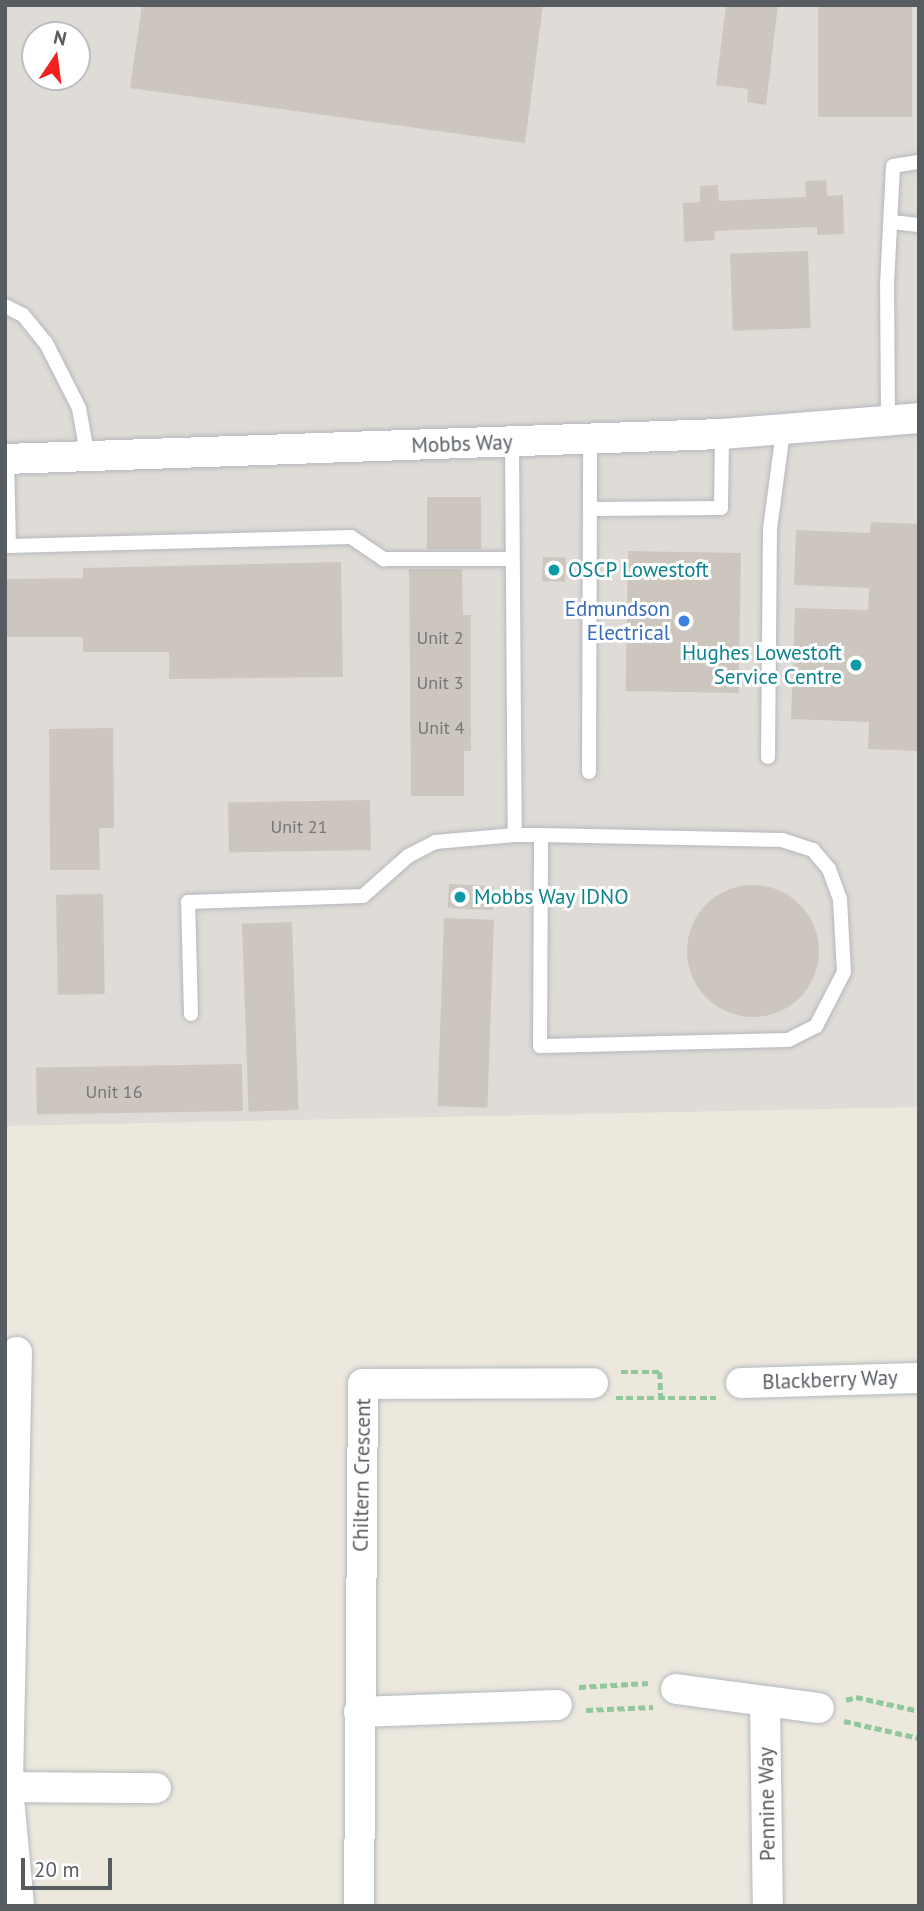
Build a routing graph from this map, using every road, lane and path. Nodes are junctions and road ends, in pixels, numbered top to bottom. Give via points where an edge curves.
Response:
1 (919, 162) edge
2 (891, 222) junction
3 (919, 225) edge
4 (5, 306) edge
5 (888, 418) junction
6 (919, 418) edge
7 (783, 431) junction
8 (722, 434) junction
9 (590, 438) junction
10 (512, 442) junction
11 (88, 458) junction
12 (6, 459) edge
13 (590, 509) junction
14 (512, 559) junction
15 (768, 757) dead end
16 (589, 772) dead end
17 (515, 835) junction
18 (541, 835) junction
19 (191, 1014) dead end
20 (17, 1352) dead end
21 (919, 1378) edge
22 (593, 1382) junction
23 (741, 1383) joint
24 (661, 1398) junction
25 (676, 1689) junction
26 (765, 1703) junction
27 (557, 1704) junction
28 (819, 1708) junction
29 (919, 1711) edge
30 (359, 1712) junction
31 (919, 1738) edge
32 (8, 1787) junction
33 (156, 1788) dead end
34 (19, 1906) edge
35 (359, 1906) edge
36 (768, 1906) edge

1 - 2 lane via 893,166
2 - 3 lane
2 - 5 lane
4 - 11 lane via 23,315 46,343 79,408
5 - 6 street, Mobbs Way
5 - 7 street, Mobbs Way
7 - 8 street, Mobbs Way
7 - 15 lane via 770,529
8 - 9 street, Mobbs Way
8 - 13 lane via 721,508
9 - 10 street, Mobbs Way
9 - 13 lane
10 - 11 street, Mobbs Way
10 - 14 lane
11 - 12 street, Mobbs Way
12 - 14 lane via 9,546 351,537 384,559
13 - 16 lane
14 - 17 lane
17 - 18 lane
17 - 19 lane via 435,842 408,856 363,896 188,902
18 - 18 lane via 540,1046 788,1040 816,1026 844,972 840,900 829,869 813,850 782,840
20 - 32 street
21 - 23 street, Blackberry Way
22 - 24 path via 606,1398
22 - 24 path via 605,1372 660,1372
22 - 30 street, Chiltern Crescent via 363,1384
23 - 24 path via 719,1398
25 - 26 street
25 - 27 path via 645,1683 574,1687
25 - 27 path via 649,1710 598,1712
26 - 28 street
26 - 36 street, Pennine Way
27 - 30 street
28 - 29 path via 856,1697
28 - 31 path via 855,1726
30 - 35 street, Chiltern Crescent
32 - 33 street
32 - 34 street

